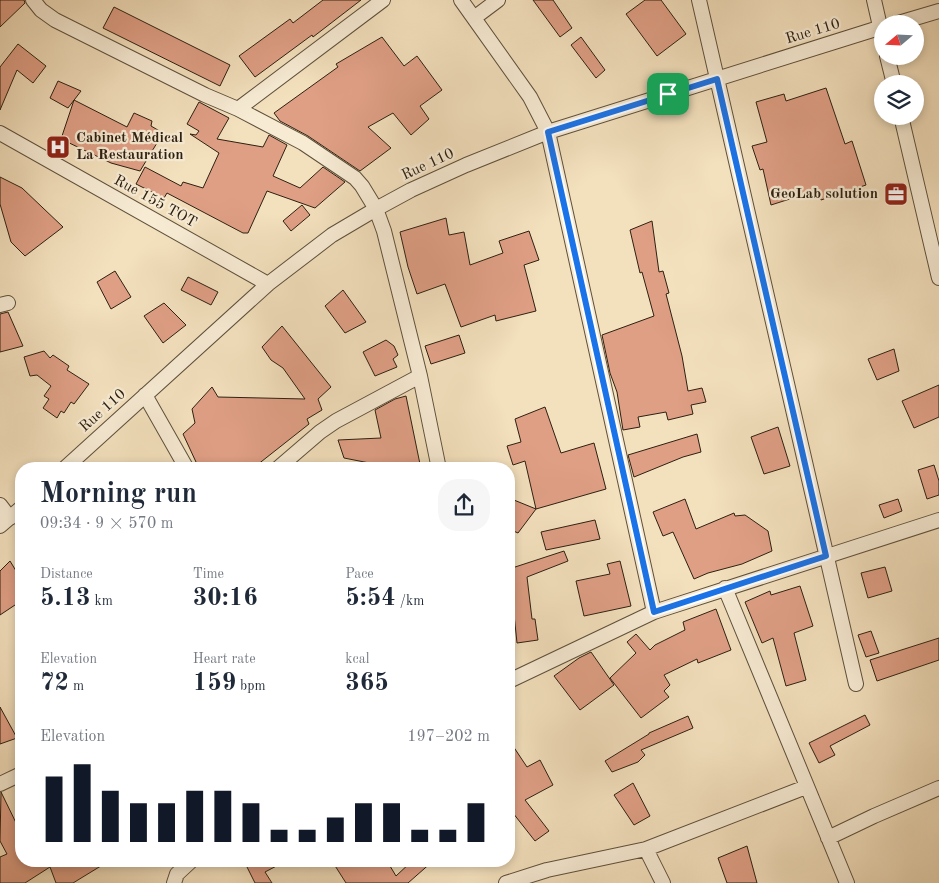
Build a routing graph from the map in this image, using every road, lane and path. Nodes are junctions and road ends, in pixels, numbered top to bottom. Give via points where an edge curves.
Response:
1 (33, 0) edge
2 (383, 0) edge
3 (461, 0) edge
4 (498, 0) edge
5 (699, 0) edge
6 (874, 0) edge
7 (939, 10) edge
8 (880, 15) edge
9 (924, 15) edge
10 (474, 18) junction
11 (874, 32) edge
12 (717, 79) junction
13 (238, 109) junction
14 (903, 125) edge
15 (548, 132) junction
16 (0, 133) edge
17 (376, 209) junction
18 (939, 278) edge
19 (268, 284) junction
20 (420, 376) junction
21 (145, 395) junction
22 (72, 462) edge
23 (183, 462) edge
24 (285, 462) edge
25 (438, 462) edge
26 (0, 505) edge
27 (15, 513) edge
28 (939, 520) edge
29 (5, 522) edge
30 (826, 556) junction
31 (725, 588) junction
32 (654, 612) junction
33 (515, 678) edge
34 (856, 684) dead end
35 (15, 777) edge
36 (0, 784) edge
37 (806, 787) junction
38 (939, 788) edge
39 (828, 838) junction
40 (646, 849) junction
41 (185, 867) edge
42 (174, 883) edge
43 (506, 883) edge
44 (663, 883) edge
45 (847, 883) edge

1 - 13 street via 55,20
2 - 13 street
3 - 10 street
4 - 10 street
5 - 12 street
6 - 8 street
7 - 9 street, Rue 110
10 - 15 street via 530,97
11 - 12 street, Rue 110
12 - 15 street, Rue 110
12 - 30 street
13 - 17 street via 303,143 355,178
14 - 18 street
15 - 17 street, Rue 110 via 466,165
15 - 32 street
16 - 19 street, Rue 155 TOT
17 - 19 street, Rue 110 via 332,235
17 - 20 street via 391,254
19 - 21 street, Rue 110
20 - 24 street via 336,421
20 - 25 street
21 - 22 street, Rue 110
21 - 23 street
26 - 29 street
27 - 29 street
28 - 30 street
30 - 31 street
30 - 34 street
31 - 32 street
31 - 37 street
32 - 33 street
35 - 36 street
37 - 39 street
37 - 40 street
38 - 39 street
39 - 45 street
40 - 43 street via 547,870
40 - 44 street
41 - 42 street

